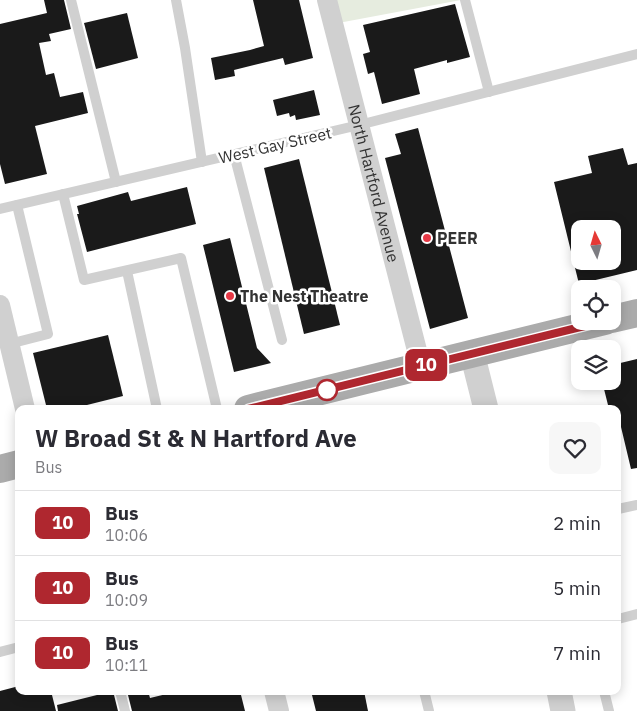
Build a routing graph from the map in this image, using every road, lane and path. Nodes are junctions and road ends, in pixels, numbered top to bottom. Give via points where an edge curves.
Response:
1 (71, 0) edge
2 (176, 0) edge
3 (327, 0) edge
4 (465, 0) edge
5 (637, 54) edge
6 (489, 92) junction
7 (359, 125) junction
8 (234, 154) junction
9 (202, 162) junction
10 (116, 182) junction
11 (63, 194) junction
12 (17, 205) junction
13 (0, 209) edge
14 (127, 271) junction
15 (0, 305) edge
16 (637, 314) edge
17 (621, 317) edge
18 (571, 329) edge
19 (282, 340) dead end
20 (10, 344) junction
21 (472, 354) junction
22 (421, 366) junction
23 (24, 405) edge
24 (155, 405) edge
25 (216, 405) edge
26 (264, 405) edge
27 (485, 405) edge
28 (15, 465) edge
29 (0, 469) edge
30 (637, 505) edge
31 (621, 509) edge
32 (637, 614) edge
33 (621, 618) edge
34 (15, 648) edge
35 (0, 652) edge
36 (121, 695) edge
37 (275, 695) edge
38 (425, 695) edge
39 (559, 695) edge
40 (605, 695) edge
41 (125, 711) edge
42 (279, 711) edge
43 (429, 711) edge
44 (563, 711) edge
45 (609, 711) edge

1 - 10 lane
2 - 9 lane
3 - 7 street, North Hartford Avenue
4 - 6 lane
5 - 6 lane, West Gay Street
6 - 7 lane, West Gay Street
7 - 8 lane, West Gay Street
7 - 22 street, North Hartford Avenue
8 - 9 lane, West Gay Street
8 - 19 lane
9 - 10 lane, West Gay Street
10 - 11 lane, West Gay Street
11 - 12 lane, West Gay Street
11 - 14 lane via 84,280
12 - 13 lane, West Gay Street
12 - 20 lane via 48,334
14 - 24 lane
14 - 25 lane via 181,258
15 - 20 street
16 - 17 main road
18 - 21 main road
20 - 23 street
21 - 22 main road
21 - 27 street
22 - 26 main road
28 - 29 main road
30 - 31 lane
32 - 33 lane
34 - 35 lane
36 - 41 lane
37 - 42 street
38 - 43 lane
39 - 44 street
40 - 45 lane

